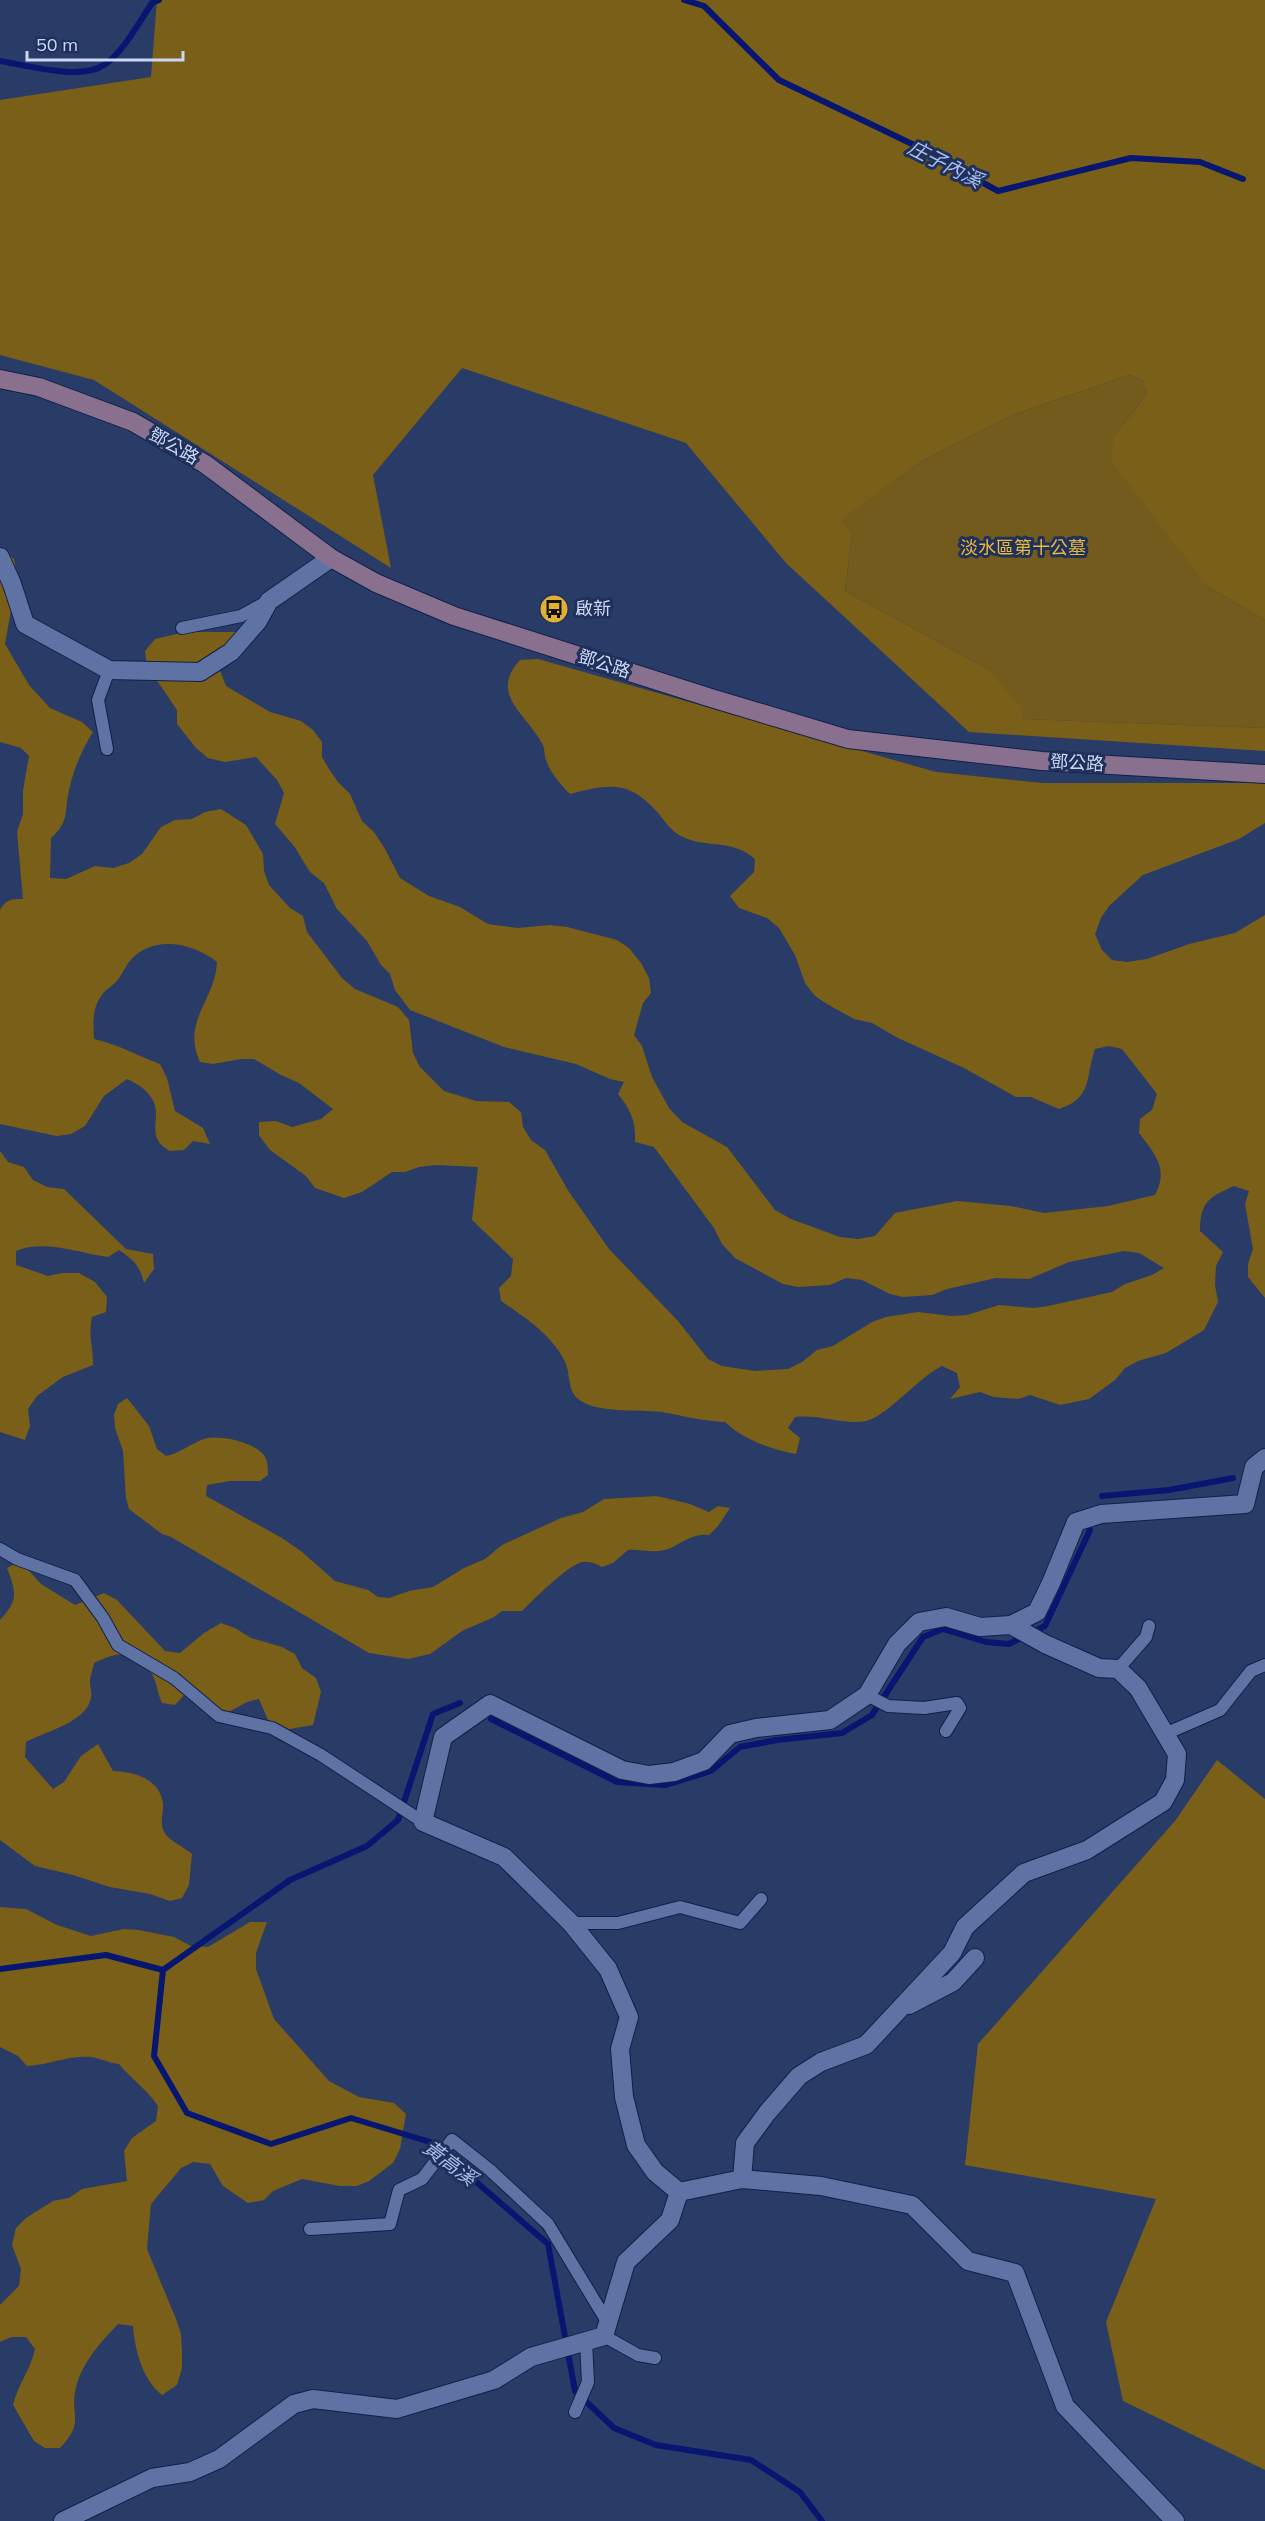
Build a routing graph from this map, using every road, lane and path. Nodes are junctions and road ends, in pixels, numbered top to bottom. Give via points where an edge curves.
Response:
1 (0, 380) edge
2 (0, 557) edge
3 (331, 558) junction
4 (269, 601) junction
5 (182, 628) dead end
6 (109, 669) junction
7 (107, 750) dead end
8 (1265, 774) edge
9 (1265, 1458) edge
10 (0, 1549) edge
11 (1011, 1625) junction
12 (1149, 1626) dead end
13 (1265, 1665) edge
14 (1118, 1669) junction
15 (867, 1695) junction
16 (946, 1731) dead end
17 (1165, 1734) junction
18 (423, 1822) junction
19 (761, 1899) dead end
20 (571, 1923) junction
21 (975, 1958) dead end
22 (896, 2012) junction
23 (742, 2179) junction
24 (679, 2192) junction
25 (310, 2229) dead end
26 (606, 2329) junction
27 (586, 2342) junction
28 (655, 2358) dead end
29 (575, 2412) dead end
30 (63, 2521) edge
31 (1175, 2521) edge

1 - 3 street, 鄧公路 via 39,387 133,422 205,464
2 - 6 street via 25,624
3 - 4 street
3 - 8 street, 鄧公路 via 376,583 454,616 848,739 1042,761
4 - 5 lane via 241,616
4 - 6 street via 258,621 231,652 200,672
6 - 7 lane via 98,700
9 - 11 street via 1254,1467 1245,1504 1101,1514 1076,1522 1036,1612
10 - 18 lane via 75,1580 118,1645 174,1678 219,1716 272,1728
11 - 14 street via 1099,1668
11 - 15 street via 980,1626 946,1617 919,1622 897,1644
12 - 14 lane via 1146,1636
13 - 17 lane via 1251,1671 1220,1710
14 - 17 street via 1138,1688
15 - 16 lane via 888,1706 924,1708 957,1703 960,1708
15 - 18 street via 830,1720 730,1734 704,1761 674,1772 649,1775 622,1770 490,1704 442,1737
17 - 22 street via 1177,1754 1175,1780 1163,1802 1087,1850 1024,1873 965,1928 952,1953
18 - 20 street via 504,1857
19 - 20 lane via 740,1923 680,1907 618,1923
20 - 24 street via 608,1969 629,2017 620,2049 624,2097 636,2145 655,2172
21 - 22 street via 953,1982
22 - 23 street via 866,2045 820,2061 799,2076 745,2143
23 - 24 street
23 - 31 street via 821,2186 912,2205 968,2261 1015,2273 1065,2406
24 - 26 street via 670,2220 626,2262
25 - 26 lane via 390,2224 399,2190 422,2179 452,2140 548,2224
26 - 27 street
26 - 28 lane via 638,2355
27 - 29 lane via 588,2382
27 - 30 street via 531,2356 494,2380 397,2409 313,2398 294,2404 219,2459 190,2472 152,2478

